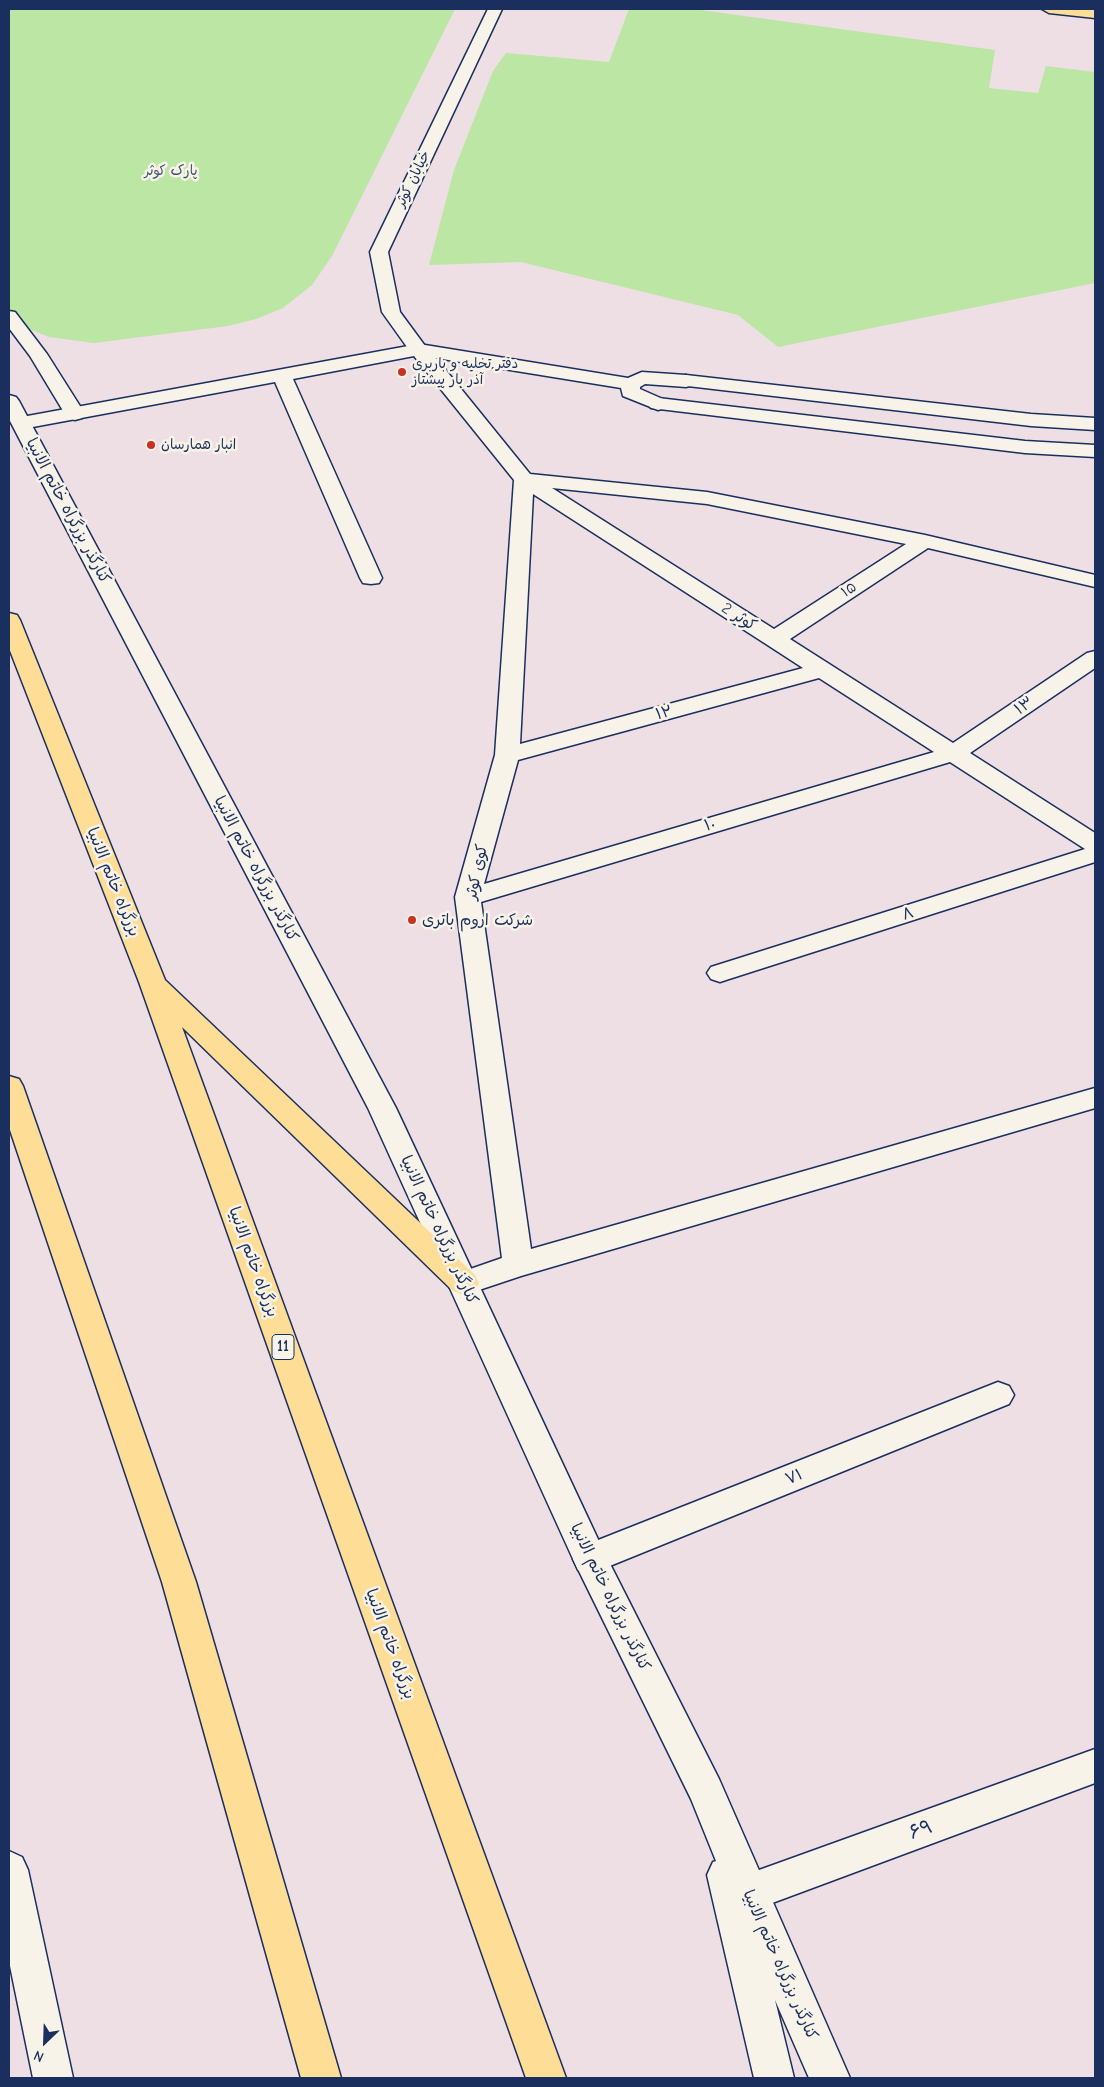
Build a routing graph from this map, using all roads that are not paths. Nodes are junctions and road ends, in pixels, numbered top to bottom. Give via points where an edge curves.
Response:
1 (495, 9) edge
2 (1049, 9) edge
3 (1095, 14) edge
4 (9, 316) edge
5 (420, 350) junction
6 (282, 376) junction
7 (631, 384) junction
8 (15, 412) edge
9 (75, 414) junction
10 (1095, 424) edge
11 (1095, 451) edge
12 (524, 479) junction
13 (925, 541) junction
14 (371, 578) dead end
15 (1095, 581) edge
16 (9, 620) edge
17 (774, 639) junction
18 (1095, 658) edge
19 (821, 670) junction
20 (952, 754) junction
21 (507, 755) junction
22 (1095, 844) edge
23 (1095, 854) edge
24 (468, 897) junction
25 (720, 973) dead end
26 (152, 982) junction
27 (9, 1086) edge
28 (1095, 1098) edge
29 (518, 1265) junction
30 (464, 1283) junction
31 (998, 1395) dead end
32 (590, 1559) junction
33 (1095, 1766) edge
34 (706, 1791) junction
35 (9, 1870) edge
36 (748, 1893) junction
37 (53, 2078) edge
38 (321, 2078) edge
39 (546, 2078) edge
40 (774, 2078) edge
41 (830, 2078) edge

1 - 5 street, خیابان کوثر via 379,252 391,312
2 - 3 main road
4 - 9 street via 38,354
5 - 6 street
5 - 7 street
5 - 12 street, کوثر 2
6 - 9 street
6 - 14 street
7 - 10 street via 642,378 686,381 1031,420
7 - 11 street via 630,392 658,404 1025,447
8 - 9 street
8 - 30 street, کنارگذر بزرگراه خاتم الانبیا via 382,1108
12 - 13 street via 707,498
12 - 17 street, کوثر 2
12 - 21 street, کوی کوثر
13 - 15 street
13 - 17 street, ۱۵
16 - 26 main road, بزرگراه خاتم الانبیا / 11
17 - 19 street, کوثر 2
18 - 20 street, ۱۳
19 - 20 street, کوثر 2
19 - 21 street, ۱۲
20 - 22 street, کوثر 2
20 - 24 street, ۱۰
21 - 24 street, کوی کوثر
23 - 25 street, ۸
24 - 29 street, کوی کوثر
26 - 30 main road
26 - 39 main road, بزرگراه خاتم الانبیا / 11
27 - 38 main road via 179,1582
28 - 29 street
29 - 30 street
30 - 32 street, کنارگذر بزرگراه خاتم الانبیا
31 - 32 street, ۷۱
32 - 34 street, کنارگذر بزرگراه خاتم الانبیا
33 - 36 street, ۶۹
34 - 36 street, کنارگذر بزرگراه خاتم الانبیا
34 - 40 street
35 - 37 street
36 - 41 street, کنارگذر بزرگراه خاتم الانبیا

